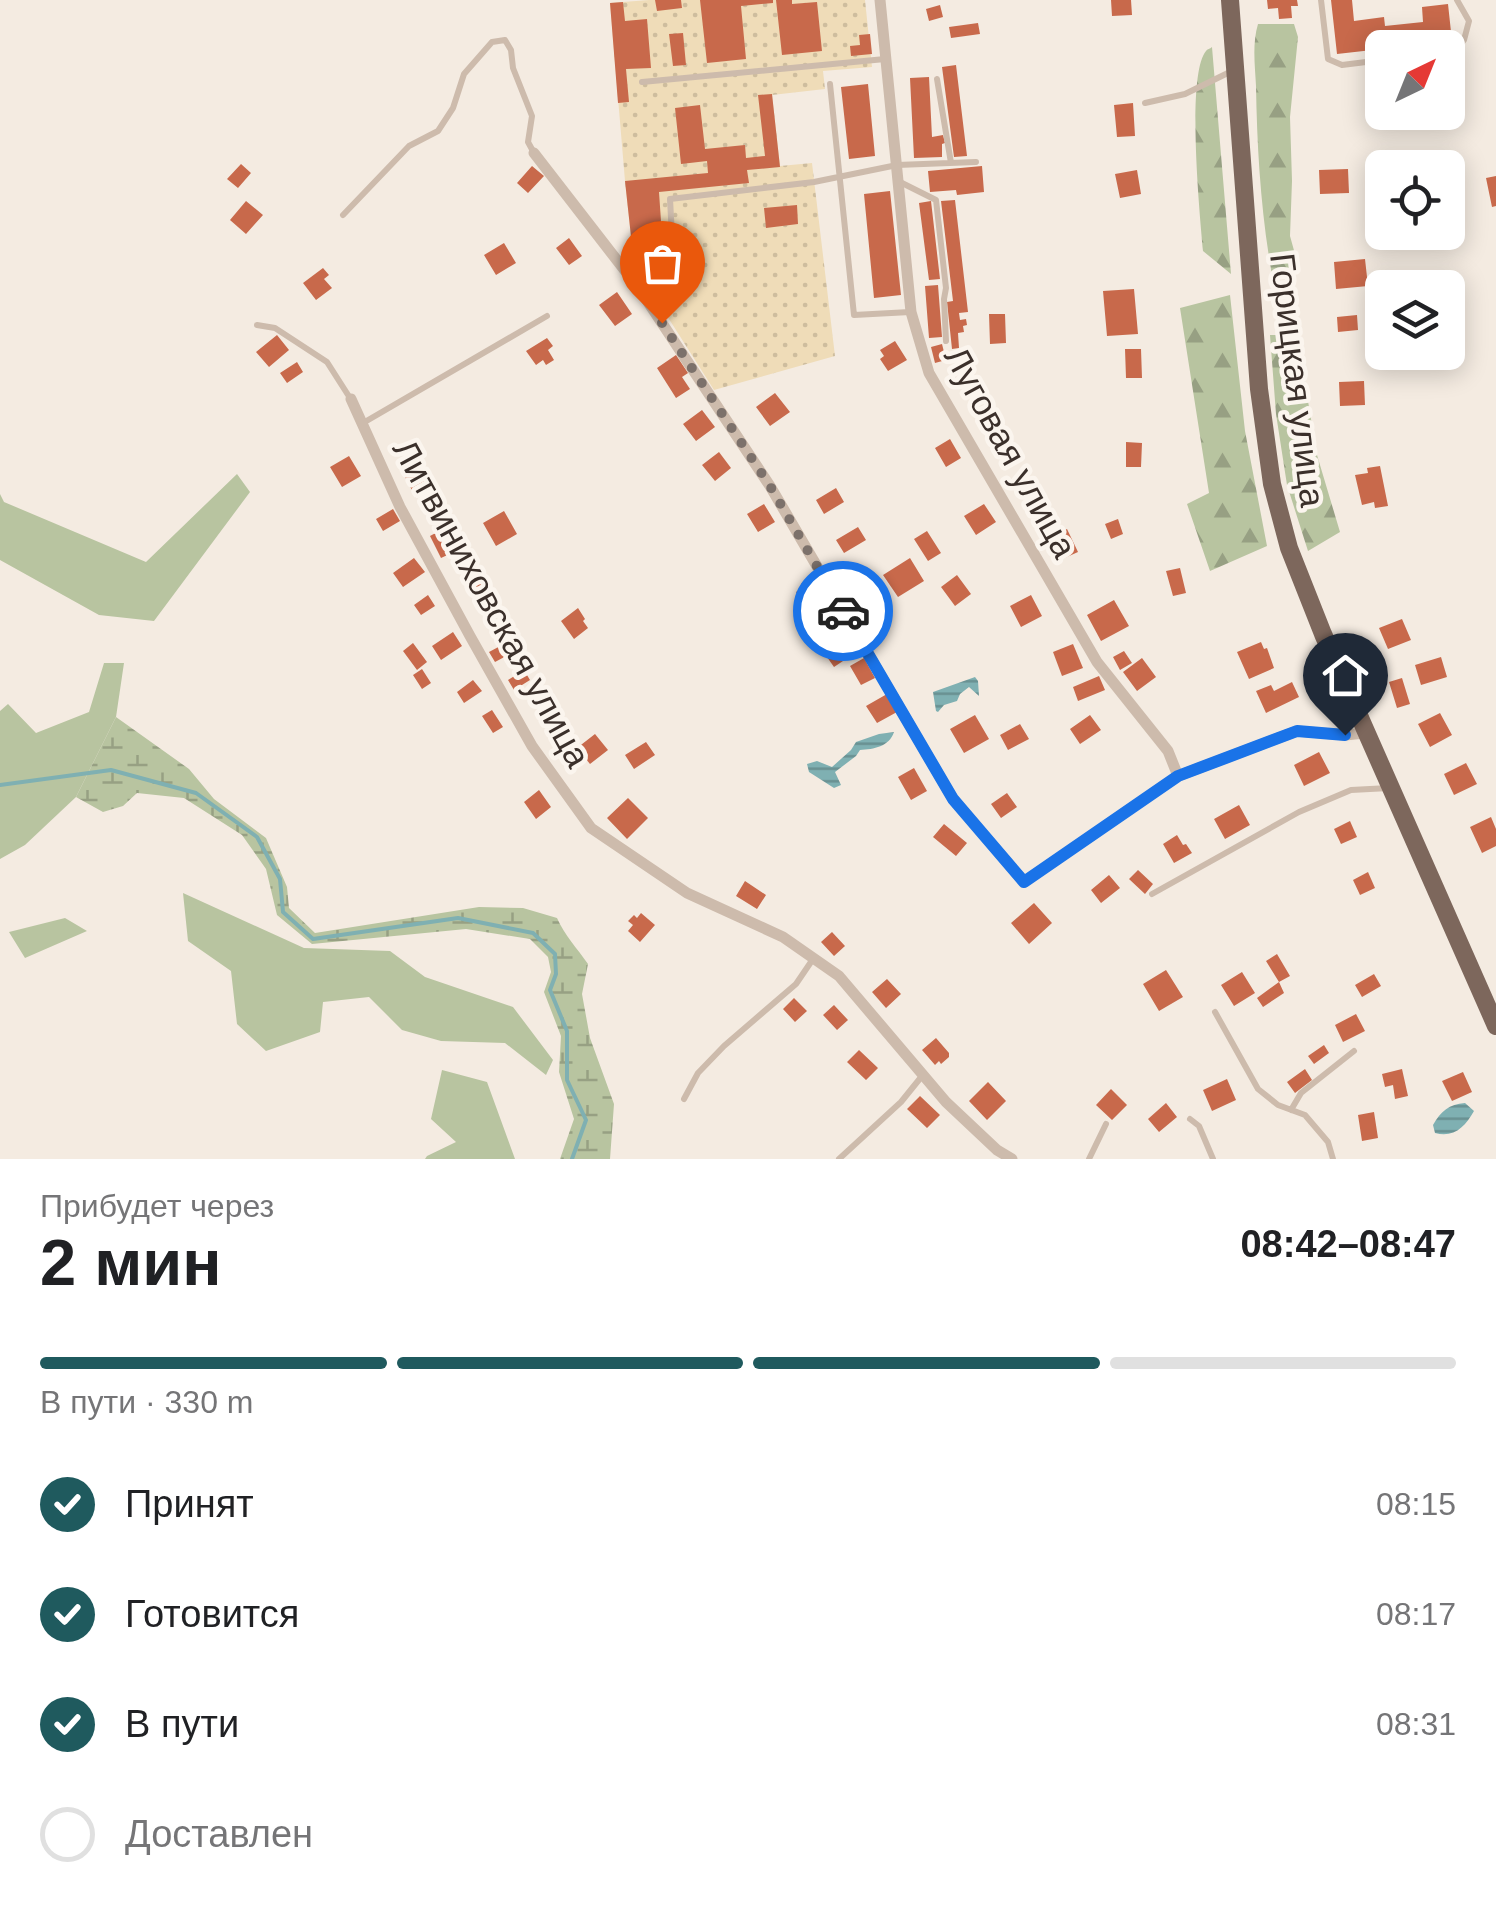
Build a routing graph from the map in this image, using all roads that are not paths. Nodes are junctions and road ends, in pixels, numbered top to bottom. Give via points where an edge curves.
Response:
1 (880, 0) edge
2 (1230, 0) edge
3 (1321, 0) edge
4 (1457, 0) edge
5 (1465, 36) edge
6 (886, 59) junction
7 (1365, 63) edge
8 (1235, 69) junction
9 (937, 79) dead end
10 (642, 82) dead end
11 (830, 84) dead end
12 (1145, 104) dead end
13 (534, 153) joint
14 (976, 162) dead end
15 (951, 163) junction
16 (897, 164) junction
17 (840, 177) junction
18 (899, 182) junction
19 (343, 215) dead end
20 (672, 236) dead end
21 (911, 312) junction
22 (547, 316) dead end
23 (257, 324) dead end
24 (946, 341) dead end
25 (351, 399) joint
26 (362, 424) junction
27 (1365, 732) junction
28 (1178, 776) junction
29 (1390, 788) junction
30 (1152, 894) dead end
31 (814, 958) junction
32 (1215, 1012) dead end
33 (1496, 1026) edge
34 (1354, 1051) dead end
35 (923, 1075) junction
36 (684, 1099) dead end
37 (1292, 1110) junction
38 (1190, 1119) dead end
39 (1106, 1124) dead end
40 (839, 1159) edge
41 (1012, 1159) edge
42 (1089, 1159) edge
43 (1213, 1159) edge
44 (1333, 1159) edge

1 - 6 street, Луговая улица
2 - 8 main road, Горицкая улица
3 - 7 lane via 1328,59 1342,66
4 - 5 lane via 1469,21
6 - 10 lane
6 - 16 street, Луговая улица
8 - 12 lane via 1186,94
8 - 27 main road, Горицкая улица via 1272,484 1289,548
9 - 15 lane
11 - 17 lane
13 - 19 lane via 528,142 532,116 511,50 505,40 492,42 464,74 438,131 409,146
13 - 28 street via 640,290 770,486 953,799 1024,882
14 - 15 lane
15 - 16 lane
16 - 17 lane
16 - 18 street, Луговая улица
17 - 20 lane via 670,199
17 - 21 lane via 854,315
18 - 21 street, Луговая улица
18 - 24 lane via 936,200
21 - 28 street, Луговая улица via 929,373 1097,662 1168,751
22 - 26 lane
23 - 25 lane via 275,328 327,362
25 - 26 street, Литвиниховская улица
26 - 31 street, Литвиниховская улица via 400,508 532,746 591,828 687,893 783,936
27 - 28 street via 1297,731
27 - 29 main road, Горицкая улица
29 - 30 lane via 1352,790 1299,812
29 - 33 main road, Горицкая улица
31 - 35 street, Литвиниховская улица via 839,976
31 - 36 lane via 796,984 698,1073
32 - 37 lane via 1258,1089
34 - 37 lane via 1301,1093
35 - 40 lane
35 - 41 street, Литвиниховская улица
37 - 44 lane via 1328,1142
38 - 43 lane
39 - 42 lane

